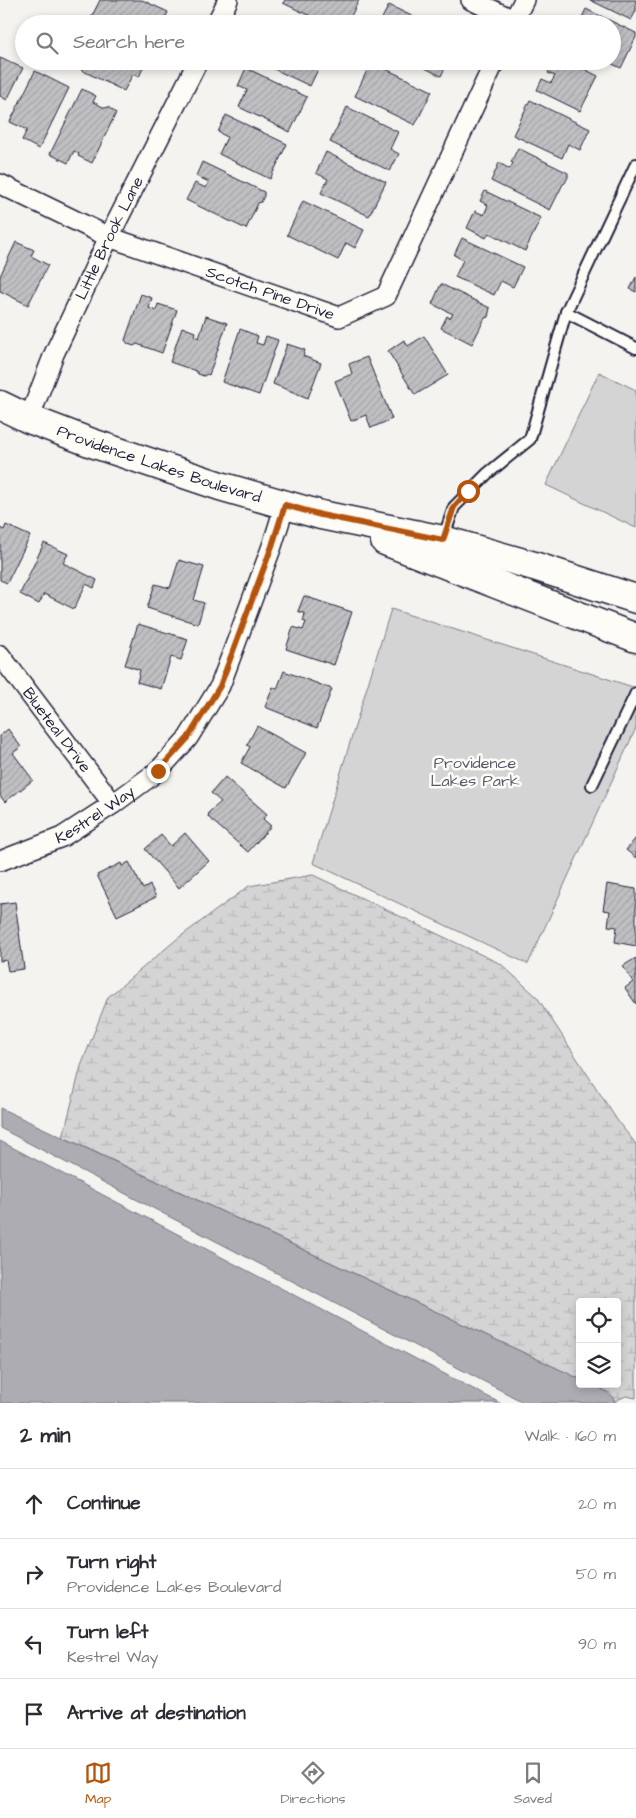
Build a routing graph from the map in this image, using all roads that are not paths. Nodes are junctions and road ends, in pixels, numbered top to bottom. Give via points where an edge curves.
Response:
1 (228, 0) edge
2 (472, 0) edge
3 (524, 0) edge
4 (220, 15) edge
5 (500, 15) edge
6 (516, 15) edge
7 (193, 70) edge
8 (491, 70) edge
9 (636, 164) edge
10 (0, 184) edge
11 (109, 237) junction
12 (566, 312) junction
13 (636, 348) edge
14 (0, 405) edge
15 (29, 419) junction
16 (285, 505) junction
17 (321, 515) junction
18 (443, 540) junction
19 (636, 599) edge
20 (636, 638) edge
21 (0, 654) edge
22 (636, 693) edge
23 (592, 785) dead end
24 (113, 804) junction
25 (0, 861) edge

1 - 4 street
2 - 5 street
3 - 6 street
7 - 11 street, Little Brook Lane
8 - 11 street, Scotch Pine Drive via 386,296 339,318
9 - 12 lane
10 - 11 street, Scotch Pine Drive
11 - 15 street, Little Brook Lane via 54,354
12 - 13 lane
12 - 18 lane via 530,438 454,507
14 - 15 street, Providence Lakes Boulevard
15 - 16 street, Providence Lakes Boulevard via 156,466
16 - 17 street, Providence Lakes Boulevard
16 - 24 street, Kestrel Way via 220,686 188,738 158,771
17 - 18 street, Providence Lakes Boulevard
17 - 20 street, Providence Lakes Boulevard
18 - 19 street, Providence Lakes Boulevard
21 - 24 street, Blueteal Drive
22 - 23 lane
24 - 25 street, Kestrel Way via 62,837

